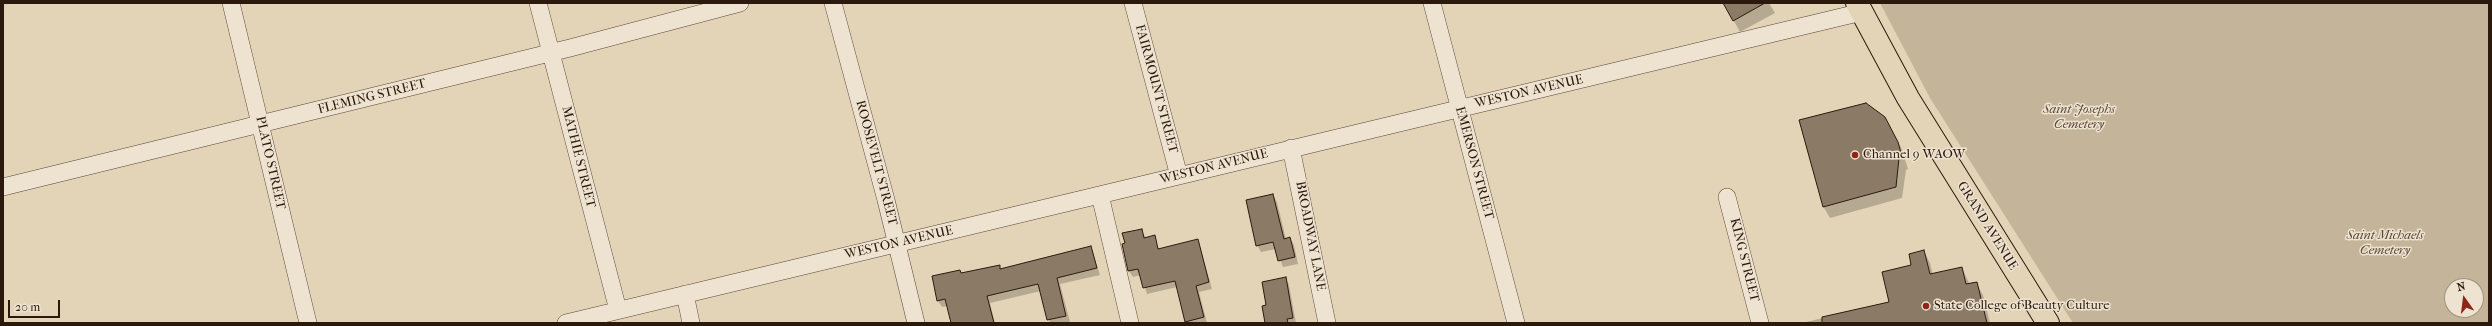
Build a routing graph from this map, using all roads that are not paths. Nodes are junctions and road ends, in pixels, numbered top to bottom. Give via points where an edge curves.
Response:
1 (231, 3) edge
2 (538, 3) edge
3 (740, 3) edge
4 (833, 3) edge
5 (1133, 3) edge
6 (1432, 3) edge
7 (1859, 8) edge
8 (551, 53) junction
9 (1460, 108) junction
10 (260, 124) junction
11 (1291, 148) junction
12 (1179, 176) junction
13 (3, 187) edge
14 (1100, 195) junction
15 (1728, 197) dead end
16 (897, 244) junction
17 (684, 294) junction
18 (618, 310) junction
19 (308, 323) edge
20 (566, 323) edge
21 (692, 323) edge
22 (916, 323) edge
23 (1130, 323) edge
24 (1327, 323) edge
25 (1516, 323) edge
26 (1760, 323) edge
27 (2048, 323) edge

1 - 10 street, PLATO STREET
2 - 8 street, MATHIE STREET
3 - 8 street, FLEMING STREET
4 - 16 street, ROOSEVELT STREET
5 - 12 street, FAIRMOUNT STREET
6 - 9 street, EMERSON STREET
7 - 9 street, WESTON AVENUE
7 - 27 main road, GRAND AVENUE via 1908,98
8 - 10 street, FLEMING STREET
8 - 18 street, MATHIE STREET
9 - 11 street, WESTON AVENUE
9 - 25 street, EMERSON STREET
10 - 13 street, FLEMING STREET
10 - 19 street, PLATO STREET
11 - 12 street, WESTON AVENUE
11 - 24 street, BROADWAY LANE
12 - 14 street, WESTON AVENUE
14 - 16 street, WESTON AVENUE
14 - 23 street
15 - 26 street, KING STREET
16 - 17 street, WESTON AVENUE
16 - 22 street, ROOSEVELT STREET
17 - 18 street, WESTON AVENUE
17 - 21 street
18 - 20 street, WESTON AVENUE

